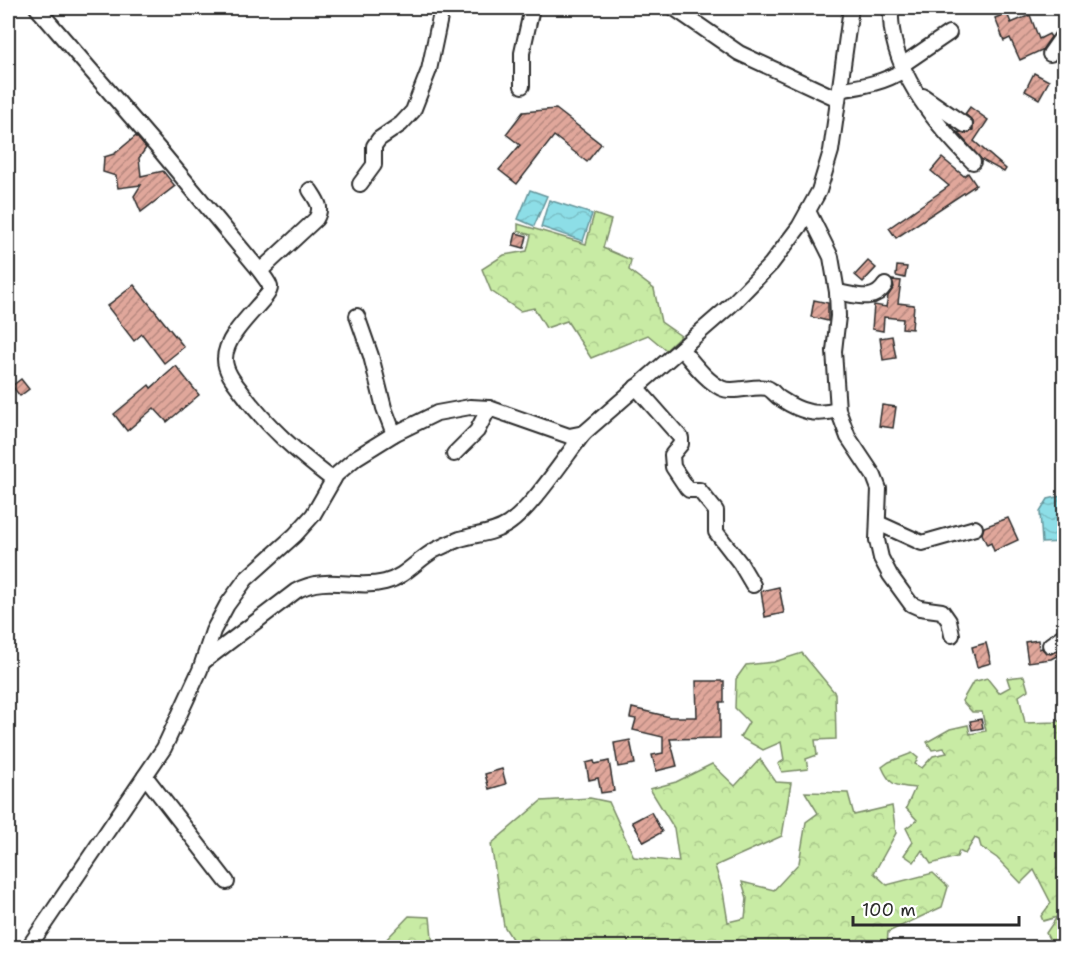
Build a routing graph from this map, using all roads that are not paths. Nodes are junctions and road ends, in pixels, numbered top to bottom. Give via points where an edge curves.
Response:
1 (37, 8) edge
2 (442, 8) edge
3 (532, 8) edge
4 (674, 8) edge
5 (851, 8) edge
6 (891, 8) edge
7 (949, 33) dead end
8 (1065, 34) edge
9 (1050, 54) dead end
10 (903, 67) junction
11 (522, 86) dead end
12 (916, 91) junction
13 (839, 94) junction
14 (965, 125) dead end
15 (973, 162) dead end
16 (360, 184) dead end
17 (309, 190) dead end
18 (808, 211) junction
19 (260, 271) junction
20 (885, 285) dead end
21 (837, 292) junction
22 (357, 316) dead end
23 (681, 348) junction
24 (636, 387) junction
25 (489, 408) junction
26 (838, 410) junction
27 (584, 433) junction
28 (394, 434) junction
29 (454, 454) dead end
30 (333, 480) junction
31 (878, 523) junction
32 (975, 528) dead end
33 (753, 585) dead end
34 (952, 634) dead end
35 (1065, 635) edge
36 (1050, 645) dead end
37 (203, 662) junction
38 (145, 776) junction
39 (227, 882) dead end
40 (28, 948) edge

1 - 19 street
2 - 16 street via 429,70 413,111 379,139 374,146 374,165
3 - 11 street via 523,46
4 - 13 street via 739,53
5 - 13 street
6 - 10 street via 891,30
7 - 10 street
8 - 9 street
10 - 12 street
10 - 13 street via 887,80
12 - 14 street
12 - 15 street via 939,126
13 - 18 street via 831,151 819,191
17 - 19 street via 320,206 316,219
18 - 21 street via 831,257
18 - 23 street via 771,264
19 - 30 street via 270,292 229,341 226,366 267,425
20 - 21 street via 871,297
21 - 26 street via 834,351
22 - 28 street
23 - 24 street
23 - 26 street via 724,389 770,389 781,399 809,412
24 - 27 street
24 - 33 street via 681,438 672,455 673,467 687,488 699,490 713,506 717,514 716,532
25 - 27 street via 569,436
25 - 28 street via 437,413
25 - 29 street via 477,431
26 - 31 street via 848,437 879,489
27 - 37 street via 528,505 508,524 489,533 459,539 433,552 397,579 373,584 307,585
28 - 30 street via 357,457
30 - 37 street via 313,515 246,579 227,605
31 - 32 street via 922,543
31 - 34 street via 881,558 890,575 911,603 942,611
35 - 36 street
37 - 38 street via 164,748
38 - 39 street
38 - 40 street

